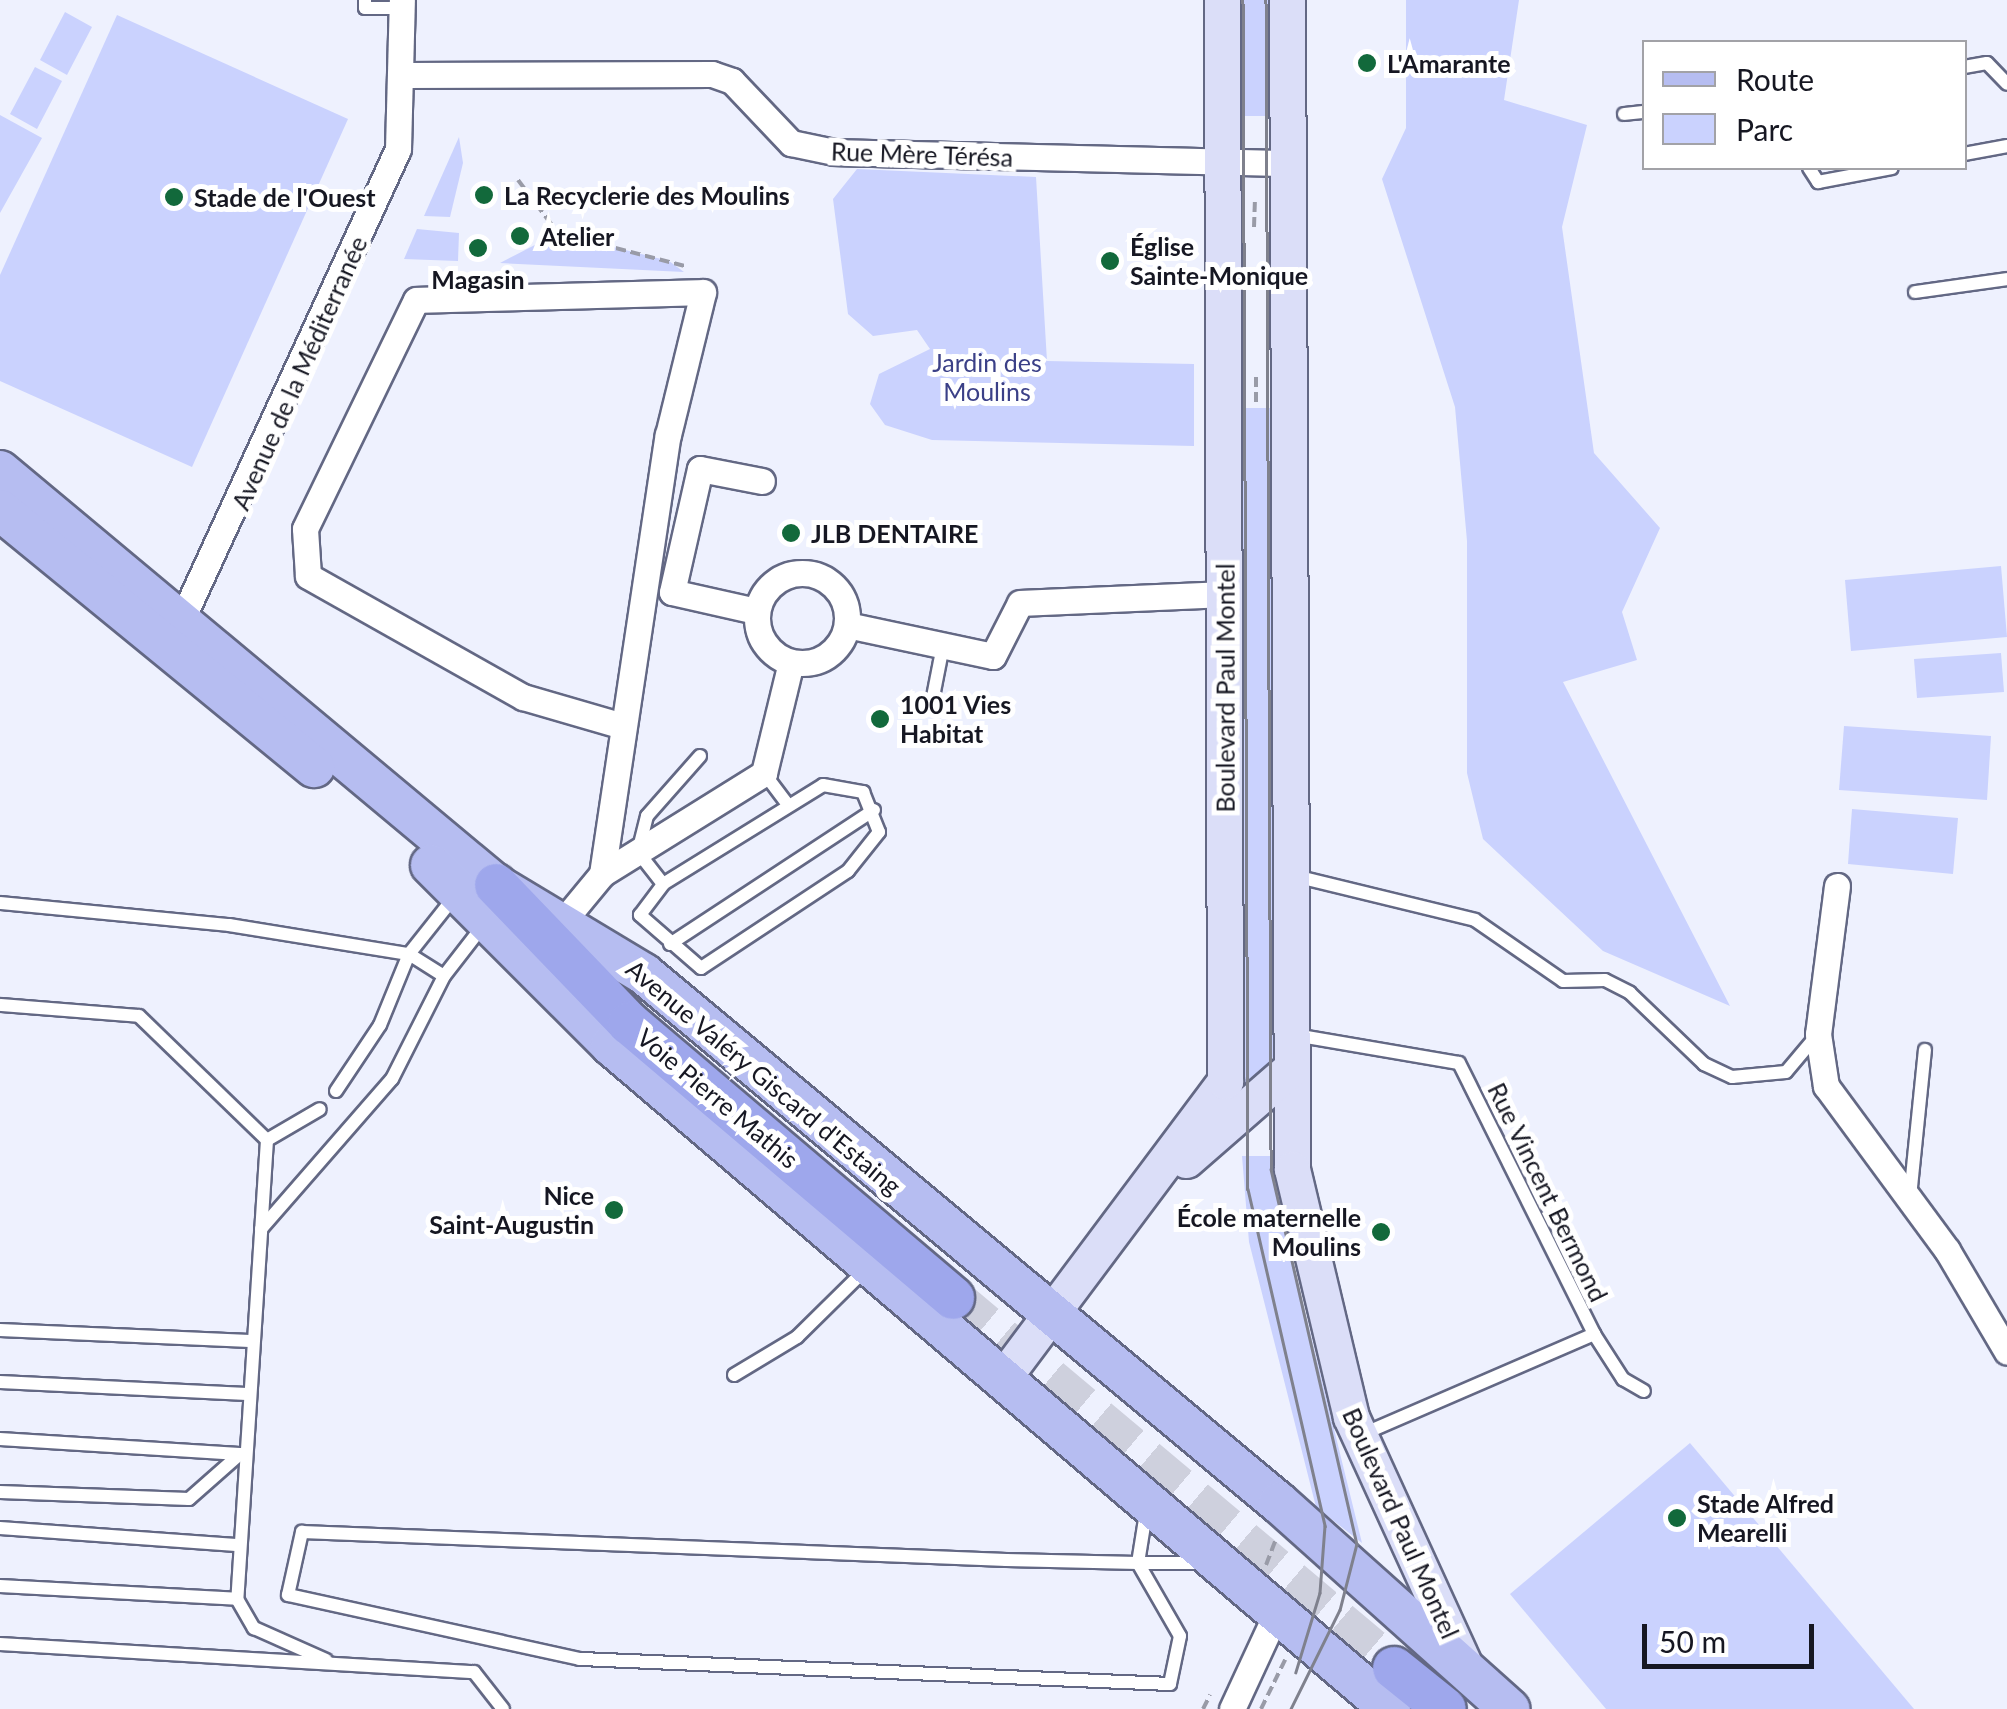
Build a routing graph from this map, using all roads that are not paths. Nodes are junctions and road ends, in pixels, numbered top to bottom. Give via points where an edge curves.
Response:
1 (365, 0) edge
2 (1222, 0) edge
3 (1287, 0) edge
4 (402, 4) edge
5 (1967, 66) edge
6 (404, 75) junction
7 (2007, 84) edge
8 (1642, 112) edge
9 (1624, 114) dead end
10 (2007, 146) edge
11 (1967, 153) edge
12 (1222, 163) junction
13 (1288, 163) junction
14 (1810, 170) edge
15 (1881, 170) edge
16 (2007, 279) edge
17 (1915, 292) dead end
18 (0, 471) edge
19 (762, 481) dead end
20 (0, 510) edge
21 (1225, 594) junction
22 (756, 611) junction
23 (182, 620) junction
24 (847, 625) junction
25 (944, 646) junction
26 (791, 662) junction
27 (931, 707) dead end
28 (624, 726) junction
29 (700, 756) dead end
30 (764, 773) junction
31 (786, 802) junction
32 (874, 810) junction
33 (638, 852) junction
34 (602, 874) junction
35 (1288, 875) junction
36 (662, 884) junction
37 (1837, 886) dead end
38 (481, 898) junction
39 (0, 902) edge
40 (564, 920) junction
41 (670, 944) junction
42 (409, 954) junction
43 (444, 976) junction
44 (0, 1005) edge
45 (1288, 1034) junction
46 (1818, 1034) junction
47 (1925, 1050) dead end
48 (1289, 1070) junction
49 (336, 1091) dead end
50 (320, 1109) dead end
51 (267, 1140) junction
52 (1158, 1182) junction
53 (1910, 1197) junction
54 (261, 1229) junction
55 (869, 1266) junction
56 (953, 1298) tunnel mouth
57 (1054, 1316) junction
58 (0, 1330) edge
59 (1594, 1334) junction
60 (250, 1340) junction
61 (2007, 1352) edge
62 (734, 1376) dead end
63 (1003, 1378) junction
64 (0, 1382) edge
65 (1644, 1391) dead end
66 (247, 1394) junction
67 (1358, 1435) junction
68 (0, 1439) edge
69 (240, 1454) junction
70 (0, 1492) edge
71 (1148, 1501) junction
72 (0, 1528) edge
73 (239, 1545) junction
74 (1138, 1563) junction
75 (1220, 1563) junction
76 (0, 1586) edge
77 (238, 1599) junction
78 (1277, 1612) junction
79 (0, 1644) edge
80 (326, 1660) junction
81 (1392, 1688) edge
82 (1459, 1694) edge
83 (503, 1709) edge
84 (1232, 1709) edge
85 (1509, 1709) edge

1 - 4 lane via 365,8
2 - 12 main road, Boulevard Paul Montel
3 - 13 main road, Boulevard Paul Montel
4 - 6 street, Avenue de la Méditerranée
5 - 7 lane via 1987,63
6 - 12 street, Rue Mère Térésa via 712,74 732,80 791,143 814,150
6 - 23 street, Avenue de la Méditerranée via 398,149
8 - 9 lane
10 - 11 lane
12 - 13 street, Rue Mère Térésa
12 - 21 main road, Boulevard Paul Montel
13 - 35 main road, Boulevard Paul Montel
14 - 15 lane via 1818,182
16 - 17 lane
18 - 23 main road, Avenue Valéry Giscard d'Estaing
19 - 22 street via 700,469 672,592
20 - 38 main road, Avenue Valéry Giscard d'Estaing
21 - 25 street via 1020,603 994,656
21 - 52 main road, Boulevard Paul Montel via 1225,1081
22 - 24 street via 780,577 808,572 834,586
22 - 26 street via 768,649
23 - 38 main road, Avenue Valéry Giscard d'Estaing
24 - 25 street
24 - 26 street via 833,651
25 - 27 lane
26 - 30 street
28 - 28 street via 668,435 703,292 416,300 305,529 308,576 524,697
28 - 34 street
29 - 33 lane via 647,816
30 - 31 lane
30 - 33 street
31 - 32 lane via 824,784 863,792
31 - 36 lane
32 - 41 lane
32 - 41 lane via 879,832 848,871 724,959 701,968
33 - 34 street
33 - 36 lane
34 - 40 street
35 - 45 main road, Boulevard Paul Montel
35 - 46 lane via 1475,920 1545,973 1630,992 1704,1064 1732,1077 1786,1072
36 - 41 lane via 640,915
37 - 46 street
38 - 40 main road, Avenue Valéry Giscard d'Estaing
38 - 42 lane
38 - 43 lane
38 - 55 main road, Avenue Valéry Giscard d'Estaing via 611,1045
38 - 56 highway, Voie Pierre Mathis
39 - 42 lane
40 - 57 main road, Avenue Valéry Giscard d'Estaing via 644,974
42 - 43 lane
42 - 49 lane via 380,1025
43 - 54 lane via 392,1078
44 - 51 lane via 139,1016
45 - 48 main road, Boulevard Paul Montel
45 - 59 lane, Rue Vincent Bermond via 1460,1063
46 - 53 street via 1826,1086
47 - 53 lane
48 - 52 main road
48 - 67 main road, Boulevard Paul Montel via 1299,1225
50 - 51 lane
51 - 54 lane
52 - 57 main road
53 - 61 street
54 - 60 lane
55 - 62 lane via 797,1337
55 - 63 main road, Avenue Valéry Giscard d'Estaing
57 - 63 main road
57 - 82 main road, Avenue Valéry Giscard d'Estaing
58 - 60 lane
59 - 65 lane, Rue Vincent Bermond via 1623,1379
59 - 67 lane, Rue Vincent Bermond via 1418,1417
60 - 66 lane
63 - 71 main road, Avenue Valéry Giscard d'Estaing
64 - 66 lane
66 - 69 lane
67 - 82 main road, Boulevard Paul Montel
68 - 69 lane
69 - 70 lane via 189,1499
69 - 73 lane
71 - 74 lane
71 - 75 main road, Avenue Valéry Giscard d'Estaing
72 - 73 lane
73 - 77 lane
74 - 74 lane via 1180,1636 1170,1684 580,1659 288,1595 302,1532
74 - 75 lane
75 - 78 main road, Avenue Valéry Giscard d'Estaing
76 - 77 lane
77 - 80 lane via 254,1628
78 - 81 main road, Avenue Valéry Giscard d'Estaing
78 - 84 street
79 - 80 lane
80 - 83 lane via 474,1672
81 - 82 highway
82 - 85 main road, Avenue Valéry Giscard d'Estaing

